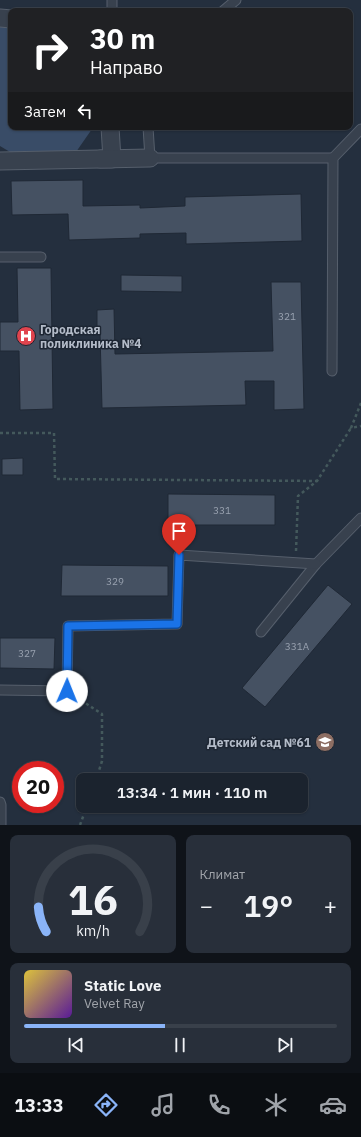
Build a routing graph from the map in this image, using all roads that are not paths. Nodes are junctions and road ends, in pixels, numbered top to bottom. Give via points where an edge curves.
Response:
1 (236, 0) edge
2 (227, 8) edge
3 (361, 129) edge
4 (110, 130) edge
5 (148, 130) edge
6 (150, 158) junction
7 (333, 158) junction
8 (112, 159) junction
9 (0, 161) edge
10 (0, 257) edge
11 (41, 257) dead end
12 (332, 371) dead end
13 (361, 518) edge
14 (316, 564) junction
15 (261, 632) dead end
16 (0, 690) edge
17 (0, 802) edge
18 (1, 825) edge

1 - 2 lane
3 - 7 lane
4 - 8 street
5 - 6 lane
6 - 7 lane
6 - 8 street
7 - 12 lane
8 - 9 street
10 - 11 lane
13 - 14 lane
14 - 15 lane
14 - 16 lane via 179,555 177,624 68,626 67,691
17 - 18 lane

